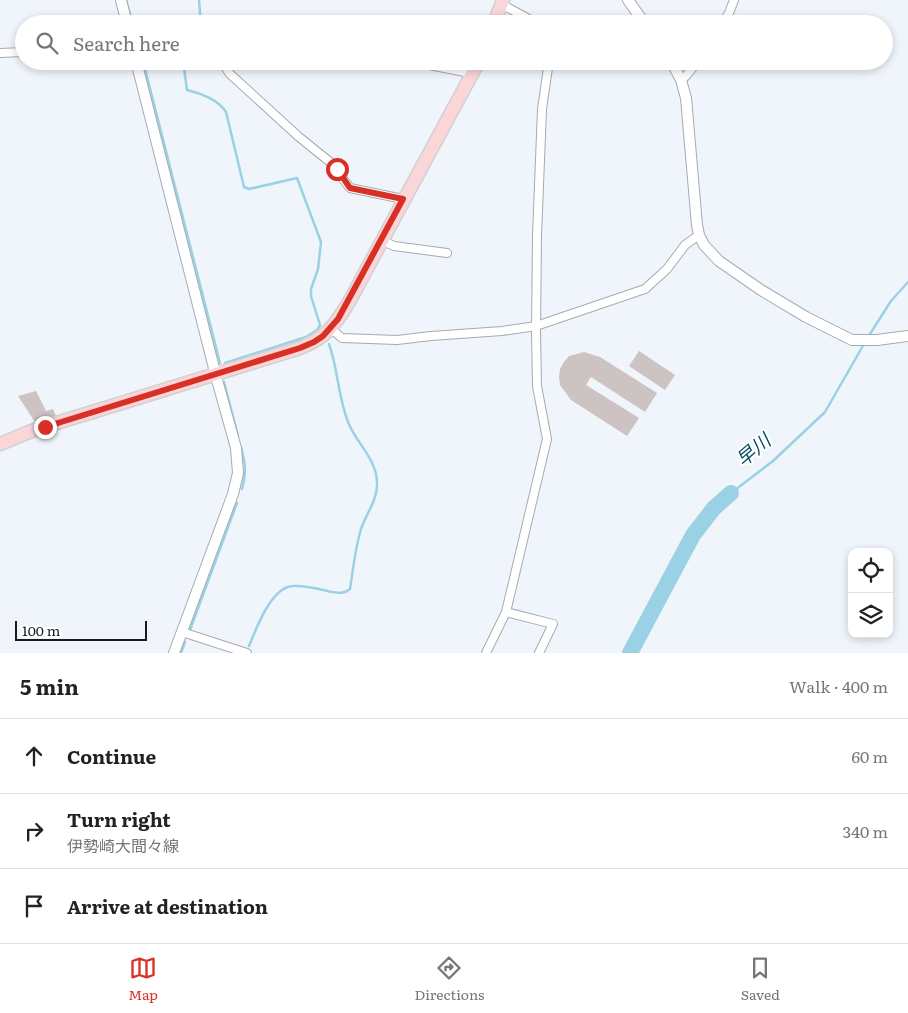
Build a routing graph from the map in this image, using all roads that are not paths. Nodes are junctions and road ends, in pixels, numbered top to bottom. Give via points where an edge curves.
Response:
1 (121, 0) edge
2 (628, 0) edge
3 (734, 0) edge
4 (502, 2) edge
5 (125, 15) edge
6 (497, 15) edge
7 (523, 15) edge
8 (639, 15) edge
9 (726, 15) edge
10 (15, 52) edge
11 (0, 53) edge
12 (138, 70) edge
13 (227, 70) edge
14 (455, 70) edge
15 (474, 70) edge
16 (548, 70) edge
17 (675, 70) edge
18 (691, 70) edge
19 (472, 75) junction
20 (681, 80) junction
21 (403, 199) junction
22 (699, 235) junction
23 (381, 240) junction
24 (447, 253) dead end
25 (536, 326) junction
26 (331, 329) junction
27 (908, 336) edge
28 (215, 374) junction
29 (0, 444) edge
30 (506, 612) junction
31 (182, 632) junction
32 (174, 653) edge
33 (247, 653) edge
34 (486, 653) edge
35 (539, 653) edge

1 - 5 street
2 - 8 street
3 - 9 street
4 - 6 main road
4 - 7 street
10 - 11 street
12 - 28 street
13 - 21 street via 298,137 330,162 350,188
14 - 19 street
15 - 19 main road
16 - 25 street via 542,109
17 - 20 street
18 - 20 street
19 - 21 main road
20 - 22 street via 686,98
21 - 23 main road
22 - 25 street via 685,245 645,289
22 - 27 street via 719,261 761,290 847,338 877,340
23 - 24 street via 394,246
23 - 26 main road
25 - 26 street via 397,340 342,338
25 - 30 street via 537,386 547,439
26 - 28 main road via 308,345
28 - 29 main road via 34,430
28 - 31 street via 236,448 238,473
30 - 34 street
30 - 35 street via 553,624
31 - 32 street
31 - 33 street

